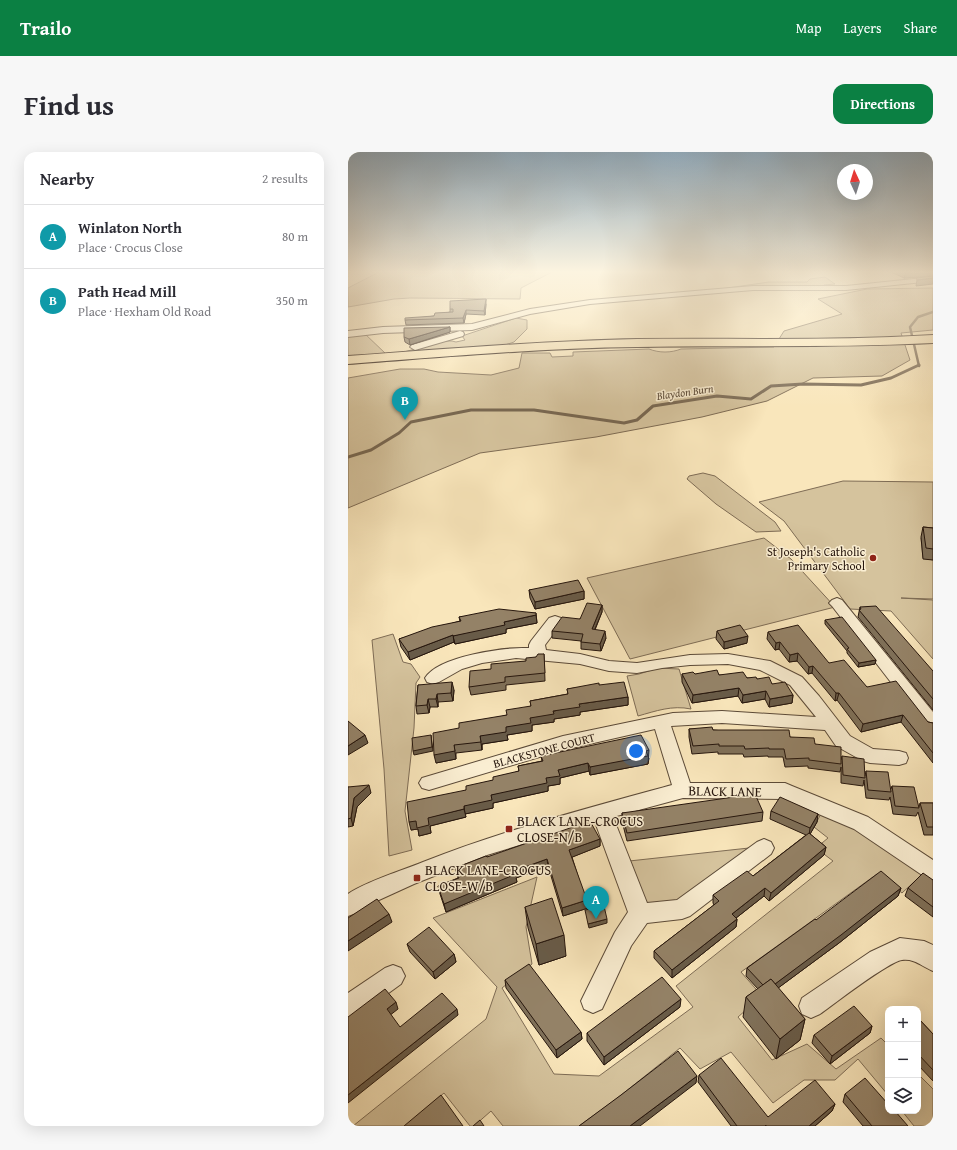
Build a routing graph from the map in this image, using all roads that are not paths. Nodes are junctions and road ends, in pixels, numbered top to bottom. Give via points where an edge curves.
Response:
1 (514, 316) edge
2 (472, 327) junction
3 (348, 334) edge
4 (933, 339) edge
5 (415, 348) dead end
6 (348, 360) edge
7 (838, 603) dead end
8 (555, 622) dead end
9 (538, 654) junction
10 (433, 678) dead end
11 (661, 721) junction
12 (831, 724) junction
13 (933, 724) edge
14 (899, 758) dead end
15 (429, 784) dead end
16 (683, 790) junction
17 (601, 812) junction
18 (764, 848) dead end
19 (933, 871) edge
20 (348, 906) edge
21 (640, 914) junction
22 (933, 960) edge
23 (393, 976) dead end
24 (593, 1001) dead end
25 (811, 1006) dead end
26 (348, 1008) edge

1 - 2 street
2 - 3 street
2 - 5 street via 452,338
4 - 6 main road via 839,343 583,345
7 - 13 street
8 - 9 street via 537,645
9 - 10 street via 516,653 481,658 456,665
9 - 12 street via 636,668 690,660 728,659 764,665 796,681
11 - 12 street, BLACKSTONE COURT via 722,717
11 - 15 street, BLACKSTONE COURT via 563,743
11 - 16 street
12 - 14 street via 843,741 870,756
16 - 17 street, BLACK LANE
16 - 19 street, BLACK LANE via 785,791 861,823
17 - 20 street, BLACK LANE via 482,848 406,878
17 - 21 street
18 - 21 street via 682,910
21 - 24 street via 623,939
22 - 25 street via 924,952 900,949 878,960
23 - 26 street

